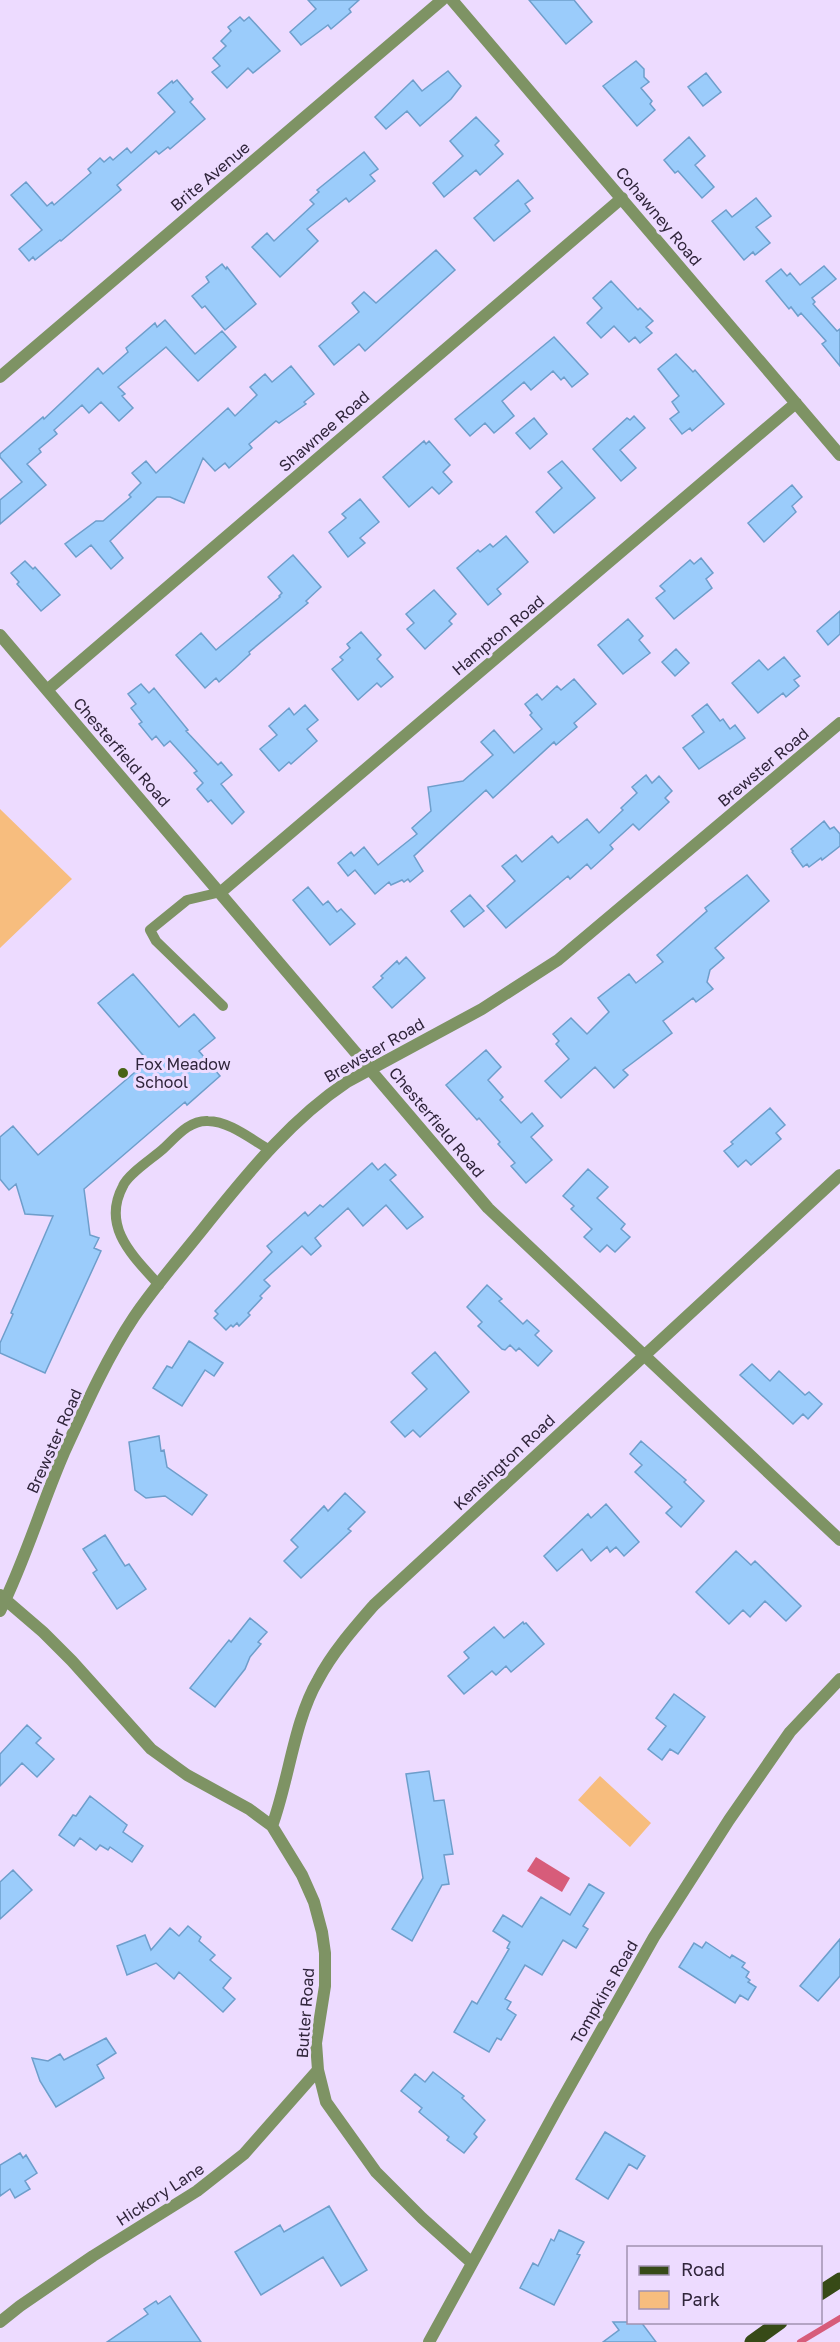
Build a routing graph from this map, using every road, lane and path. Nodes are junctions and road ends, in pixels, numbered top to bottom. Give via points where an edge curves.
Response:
1 (442, 0) edge
2 (452, 0) edge
3 (622, 198) junction
4 (0, 377) edge
5 (796, 403) junction
6 (840, 455) edge
7 (0, 635) edge
8 (47, 690) junction
9 (840, 723) edge
10 (221, 892) junction
11 (223, 1006) dead end
12 (370, 1069) junction
13 (270, 1150) junction
14 (840, 1175) edge
15 (159, 1285) junction
16 (644, 1355) junction
17 (840, 1540) edge
18 (2, 1602) edge
19 (840, 1679) edge
20 (272, 1826) junction
21 (318, 2070) junction
22 (472, 2263) junction
23 (840, 2280) edge
24 (822, 2293) edge
25 (0, 2322) edge
26 (777, 2324) edge
27 (429, 2342) edge
28 (752, 2342) edge

1 - 4 street, Brite Avenue
2 - 3 street, Cohawney Road
3 - 5 street, Cohawney Road
3 - 8 street, Shawnee Road
5 - 6 street, Cohawney Road
5 - 10 street, Hampton Road
7 - 8 street, Chesterfield Road
8 - 10 street, Chesterfield Road
9 - 12 street, Brewster Road via 558,960 482,1009
10 - 11 lane via 187,900 150,930 156,941
10 - 12 street, Chesterfield Road
12 - 13 street, Brewster Road via 328,1095
12 - 16 street, Chesterfield Road via 488,1208
13 - 15 street, Brewster Road
13 - 15 lane via 220,1121 205,1120 191,1124 123,1184 116,1208 117,1228 125,1248
14 - 16 street, Kensington Road
15 - 18 street, Brewster Road via 134,1317 106,1366
16 - 17 street, Chesterfield Road
16 - 20 street, Kensington Road via 360,1621 321,1674 309,1698
18 - 20 street, Butler Road via 44,1632 151,1749
19 - 22 street, Tompkins Road via 790,1732 654,1937
20 - 21 street, Butler Road via 302,1875 322,1932 325,1986 316,2043
21 - 22 street, Butler Road via 326,2102 376,2172
21 - 25 street, Hickory Lane via 244,2154 217,2176
22 - 27 street, Tompkins Road
23 - 24 main road
26 - 28 main road

